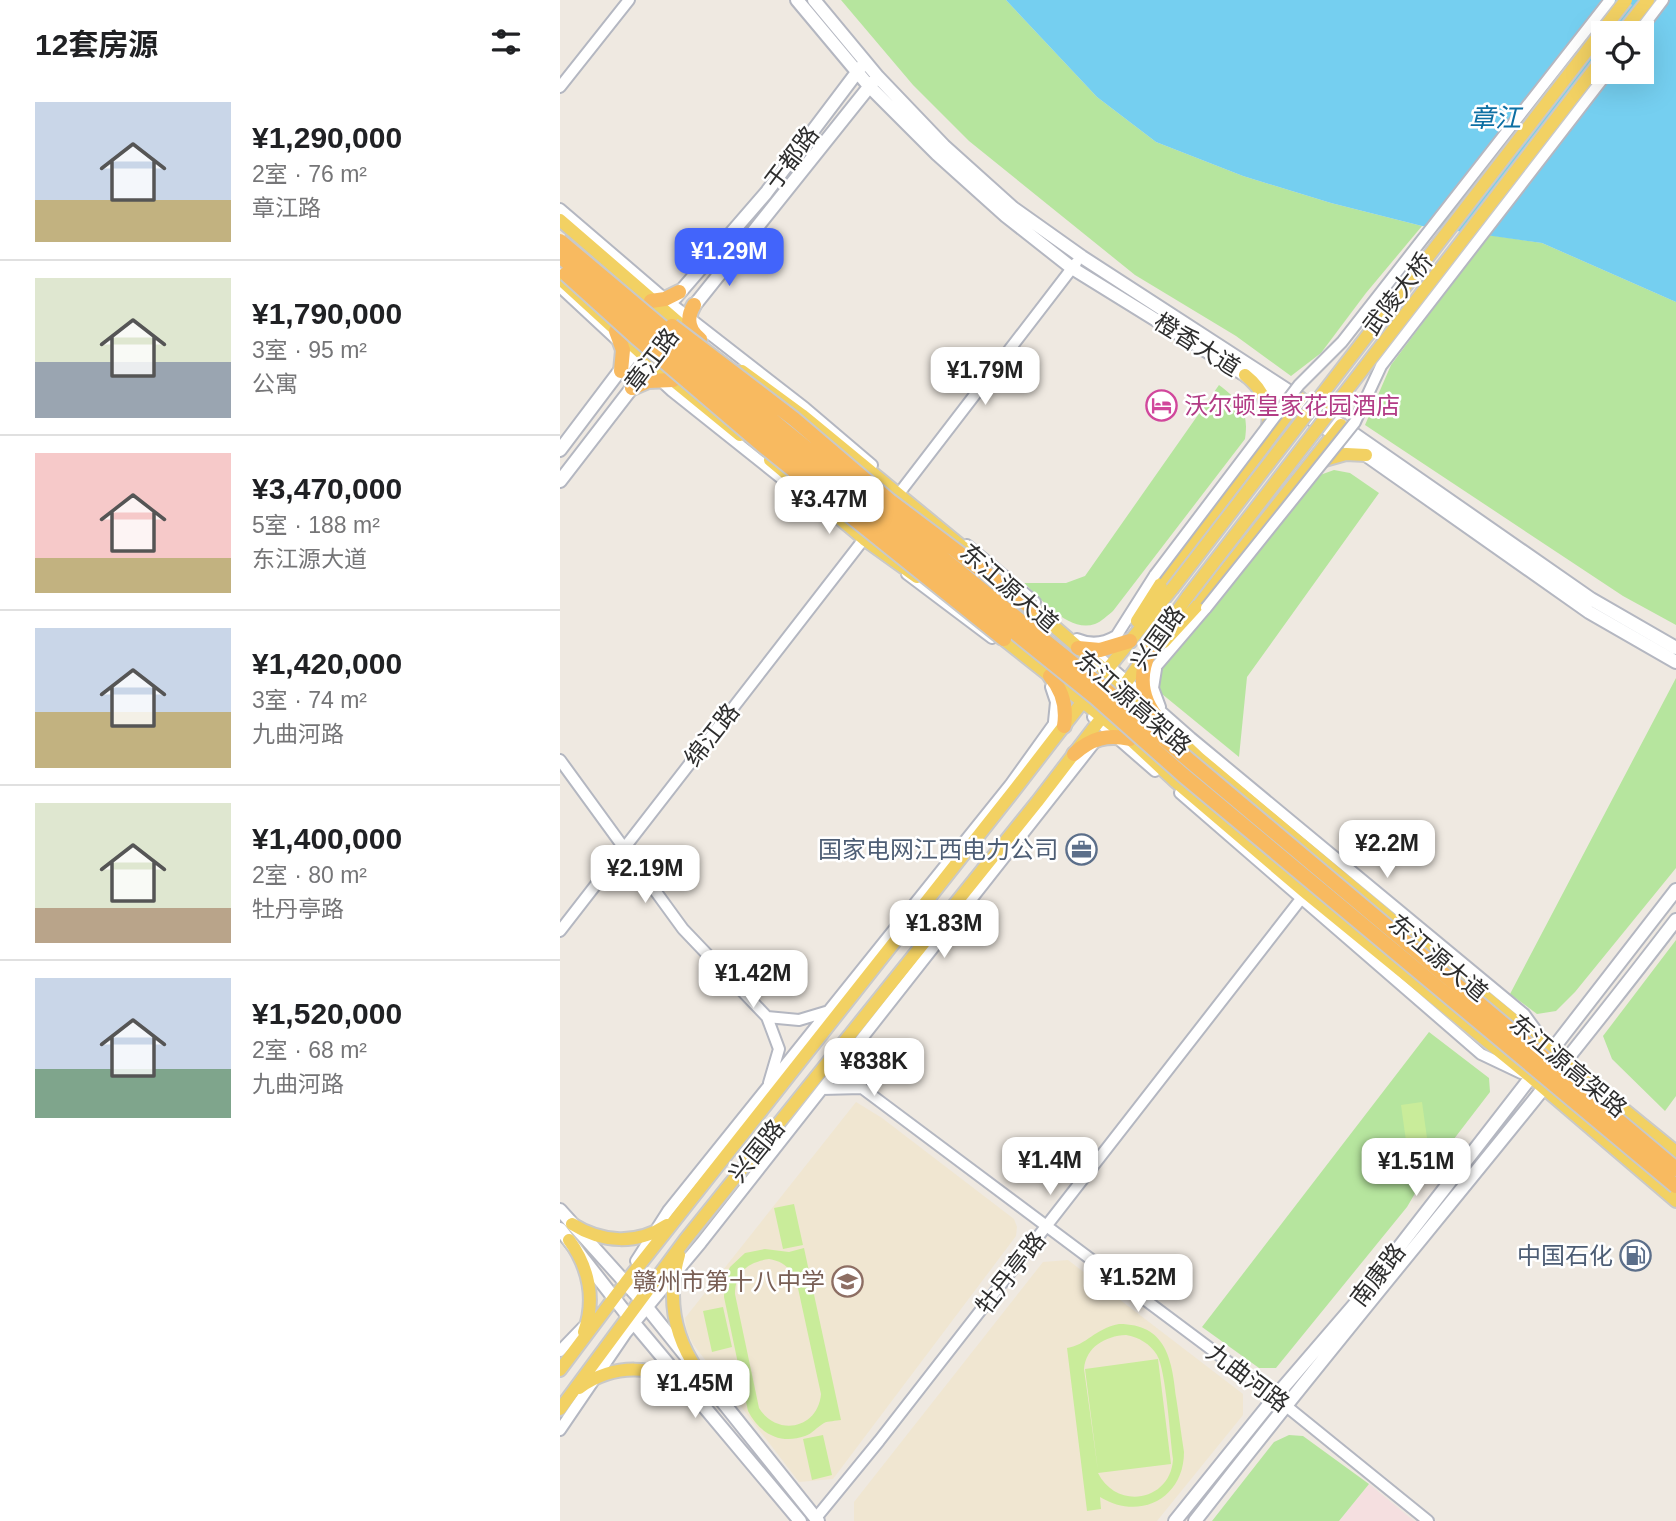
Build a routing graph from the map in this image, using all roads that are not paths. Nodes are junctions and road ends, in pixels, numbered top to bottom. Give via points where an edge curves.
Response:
1 (629, 0) edge
2 (797, 0) edge
3 (814, 0) edge
4 (1609, 0) edge
5 (1626, 0) edge
6 (1648, 0) edge
7 (1663, 0) edge
8 (1631, 21) edge
9 (1647, 21) edge
10 (862, 66) junction
11 (1591, 74) edge
12 (873, 81) junction
13 (1599, 84) edge
14 (560, 87) edge
15 (560, 209) edge
16 (560, 220) edge
17 (560, 231) edge
18 (560, 242) edge
19 (560, 256) edge
20 (1082, 257) junction
21 (560, 268) edge
22 (1072, 268) junction
23 (560, 279) edge
24 (560, 287) edge
25 (665, 300) junction
26 (691, 322) junction
27 (624, 344) junction
28 (649, 366) junction
29 (621, 371) joint
30 (1245, 375) junction
31 (666, 381) junction
32 (632, 388) junction
33 (1296, 403) junction
34 (1337, 430) junction
35 (1262, 447) junction
36 (560, 450) edge
37 (1366, 455) junction
38 (1301, 475) junction
39 (560, 481) edge
40 (899, 492) junction
41 (863, 541) junction
42 (1172, 589) joint
43 (1188, 596) joint
44 (1032, 608) junction
45 (1004, 639) junction
46 (1124, 640) junction
47 (1676, 648) edge
48 (1098, 656) junction
49 (1152, 658) junction
50 (1676, 662) edge
51 (1048, 677) junction
52 (1133, 687) junction
53 (1072, 700) junction
54 (1162, 718) junction
55 (1058, 726) junction
56 (1112, 732) junction
57 (1080, 754) junction
58 (560, 760) edge
59 (622, 848) junction
60 (1676, 890) edge
61 (1304, 896) junction
62 (1676, 920) edge
63 (560, 931) edge
64 (830, 1011) junction
65 (767, 1017) junction
66 (1552, 1051) junction
67 (851, 1053) junction
68 (1565, 1063) junction
69 (1531, 1077) junction
70 (768, 1087) junction
71 (862, 1088) junction
72 (822, 1089) junction
73 (1544, 1089) junction
74 (1676, 1152) edge
75 (1676, 1169) edge
76 (1676, 1186) edge
77 (1676, 1201) edge
78 (560, 1210) edge
79 (678, 1216) junction
80 (1047, 1226) junction
81 (566, 1227) edge
82 (655, 1232) junction
83 (569, 1240) junction
84 (685, 1240) junction
85 (674, 1277) junction
86 (624, 1281) junction
87 (613, 1296) junction
88 (644, 1303) junction
89 (631, 1319) junction
90 (587, 1324) junction
91 (565, 1354) edge
92 (560, 1370) edge
93 (698, 1371) junction
94 (596, 1378) junction
95 (690, 1388) junction
96 (571, 1395) junction
97 (1280, 1402) junction
98 (560, 1409) edge
99 (560, 1430) edge
100 (817, 1520) edge
101 (800, 1521) edge
102 (1175, 1521) edge
103 (1195, 1521) edge
104 (1428, 1521) edge

1 - 14 street
2 - 10 main road, 橙香大道
3 - 10 main road, 橙香大道
4 - 46 street, bridge via 1342,342 1299,385 1155,575
5 - 42 main road, 武陵大桥, bridge
6 - 8 main road
7 - 9 street
10 - 12 main road, 橙香大道
10 - 25 main road, 于都路 via 766,192
11 - 43 main road, 武陵大桥, bridge
12 - 20 main road, 橙香大道 via 1013,208
12 - 22 main road, 橙香大道 via 967,181
12 - 26 main road, 章江路
13 - 49 street, bridge via 1381,366 1355,422 1206,608
15 - 25 street
16 - 25 main road, 东江源大道
17 - 44 highway, bridge via 890,501
18 - 75 highway, 东江源高架路, bridge via 1103,688
19 - 76 highway, 东江源高架路, bridge via 772,437 1096,697 1183,775
20 - 22 street, 绵江路
20 - 33 main road, 橙香大道
21 - 45 highway, bridge via 761,444
22 - 30 main road, 橙香大道
22 - 40 street, 绵江路
23 - 27 main road, 东江源大道
24 - 27 street
25 - 26 main road, 东江源大道
25 - 27 main road, 于都路
26 - 28 main road, 章江路
26 - 40 main road, 东江源大道
27 - 28 main road, 东江源大道
27 - 29 highway
28 - 31 main road, 东江源大道
28 - 32 main road, 章江路
29 - 36 main road
30 - 33 main road, 橙香大道
30 - 35 main road via 1267,404 1269,422
31 - 32 highway
31 - 41 main road, 东江源大道
32 - 39 main road, 章江路
33 - 34 main road, 橙香大道
33 - 35 main road
34 - 37 main road, 橙香大道
34 - 38 main road
34 - 47 main road, 橙香大道 via 1591,599
35 - 46 main road
37 - 38 main road via 1327,458
37 - 50 main road, 橙香大道 via 1590,612
38 - 49 main road
40 - 41 street, 绵江路
40 - 44 main road, 东江源大道
40 - 48 street
41 - 45 main road, 东江源大道
41 - 51 street
41 - 59 street, 绵江路
42 - 46 main road, 兴国路
43 - 49 main road, 兴国路
44 - 48 main road, 东江源大道
45 - 51 main road, 东江源大道
46 - 48 highway
46 - 48 street via 1089,643
48 - 52 main road, 东江源大道
48 - 53 main road, 兴国路
49 - 52 highway
49 - 54 street via 1153,688
51 - 53 highway
51 - 55 street
52 - 54 highway
52 - 56 main road, 兴国路
53 - 55 highway
53 - 56 main road, 东江源大道
54 - 66 main road, 东江源大道 via 1219,775
55 - 64 street
55 - 79 main road, 兴国路
56 - 57 highway via 1085,744
56 - 57 street via 1119,742 1107,741
56 - 61 main road, 东江源大道 via 1176,782
57 - 67 street
57 - 84 main road, 兴国路
58 - 59 street
59 - 63 street, 绵江路
59 - 65 street via 700,950
60 - 66 main road, 南康路
61 - 69 main road, 东江源大道
61 - 80 street, 牡丹亭路
62 - 68 main road, 南康路
64 - 65 street via 799,1020
64 - 70 street
65 - 70 street via 779,1049
66 - 68 main road, 东江源大道
66 - 69 main road, 南康路
67 - 71 street
67 - 72 street
68 - 73 main road, 南康路
68 - 74 main road, 东江源大道
69 - 73 main road, 东江源大道
69 - 97 main road, 南康路
70 - 82 street
71 - 72 street
71 - 80 street, 九曲河路
72 - 85 street
73 - 77 main road, 东江源大道
73 - 97 main road, 南康路
78 - 81 main road
79 - 82 main road
79 - 86 main road, 兴国路
80 - 97 street, 九曲河路
80 - 100 street, 牡丹亭路
81 - 82 main road via 610,1239
81 - 83 main road
81 - 86 main road
82 - 86 street
83 - 87 main road
83 - 90 main road via 589,1281
84 - 85 main road
84 - 88 main road, 兴国路
85 - 88 street
85 - 93 main road via 677,1330
86 - 87 main road, 兴国路
86 - 88 main road
87 - 89 main road
87 - 90 street
87 - 91 main road, 兴国路
88 - 89 main road, 兴国路
88 - 93 main road
89 - 94 street
89 - 95 main road
89 - 96 main road, 兴国路
90 - 91 main road via 582,1337
91 - 92 main road, 兴国路
93 - 100 main road
94 - 95 main road via 628,1369 650,1370
94 - 96 main road
94 - 99 street
95 - 101 main road
96 - 98 main road, 兴国路
97 - 102 main road, 南康路
97 - 103 main road, 南康路
97 - 104 street, 九曲河路

